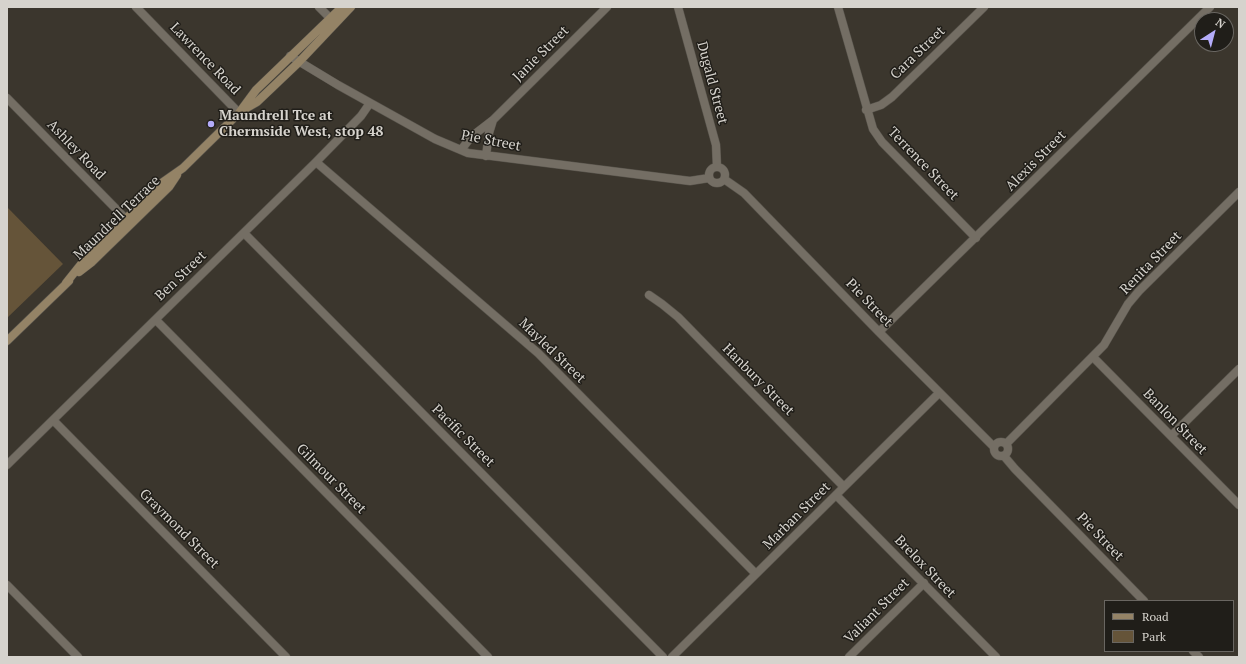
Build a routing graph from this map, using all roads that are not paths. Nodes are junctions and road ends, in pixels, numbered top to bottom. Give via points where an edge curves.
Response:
1 (136, 7) edge
2 (319, 7) edge
3 (342, 7) edge
4 (351, 7) edge
5 (607, 7) edge
6 (678, 7) edge
7 (838, 7) edge
8 (984, 7) edge
9 (1210, 7) edge
10 (330, 18) junction
11 (290, 56) junction
12 (299, 62) junction
13 (7, 98) edge
14 (370, 103) junction
15 (866, 110) junction
16 (239, 112) junction
17 (493, 120) junction
18 (461, 150) junction
19 (486, 156) junction
20 (316, 162) junction
21 (717, 166) junction
22 (183, 168) junction
23 (709, 178) junction
24 (724, 179) junction
25 (1239, 192) edge
26 (126, 219) junction
27 (244, 234) junction
28 (976, 238) junction
29 (66, 283) junction
30 (649, 295) dead end
31 (156, 320) junction
32 (879, 332) junction
33 (7, 341) edge
34 (1093, 358) junction
35 (1239, 369) edge
36 (939, 393) junction
37 (53, 420) junction
38 (1171, 436) junction
39 (1006, 444) junction
40 (994, 447) junction
41 (1004, 456) junction
42 (7, 465) edge
43 (844, 487) junction
44 (836, 495) junction
45 (1239, 505) edge
46 (756, 574) junction
47 (924, 583) junction
48 (7, 585) edge
49 (1143, 600) edge
50 (78, 657) edge
51 (286, 657) edge
52 (488, 657) edge
53 (663, 657) edge
54 (672, 657) edge
55 (849, 657) edge
56 (996, 657) edge

1 - 16 street, Lawrence Road
2 - 10 street
3 - 10 main road, Maundrell Terrace
4 - 12 main road, Maundrell Terrace
5 - 17 street, Janie Street
6 - 21 street, Dugald Street via 716,145
7 - 15 street, Terrence Street
8 - 15 street, Cara Street via 892,97
9 - 28 street, Alexis Street
10 - 11 main road, Maundrell Terrace
11 - 12 street, Pie Street
11 - 16 main road, Maundrell Terrace
12 - 14 street, Pie Street
12 - 16 main road, Maundrell Terrace via 257,102
13 - 26 street, Ashley Road
14 - 18 street, Pie Street via 435,139
14 - 20 street, Ben Street via 361,116
15 - 28 street, Terrence Street via 878,136
16 - 22 main road, Maundrell Terrace
17 - 18 street, Janie Street via 471,137
17 - 19 street
18 - 19 street, Pie Street
19 - 23 street, Pie Street via 690,181
20 - 27 street, Ben Street
20 - 46 street, Mayled Street via 534,349
21 - 23 street via 710,170
21 - 24 street via 724,171
22 - 26 main road, Maundrell Terrace via 163,182
22 - 29 main road, Maundrell Terrace via 169,187 92,262
23 - 24 street via 718,184
24 - 32 street, Pie Street via 744,193
25 - 34 street, Renita Street via 1139,291
26 - 29 main road, Maundrell Terrace via 86,258
27 - 31 street, Ben Street
27 - 53 street, Pacific Street
28 - 32 street, Alexis Street
29 - 33 main road, Maundrell Terrace
30 - 43 street, Hanbury Street via 678,317
31 - 37 street, Ben Street
31 - 52 street, Gilmour Street
32 - 36 street, Pie Street
34 - 38 street, Banlon Street
34 - 39 street, Renita Street
35 - 38 street
36 - 40 street, Pie Street
36 - 43 street, Marban Street
37 - 42 street, Ben Street
37 - 51 street, Graymond Street
38 - 45 street, Banlon Street
39 - 40 street via 999,442
39 - 41 street via 1008,450
40 - 41 street via 995,454
41 - 49 street, Pie Street
43 - 44 street, Marban Street
44 - 46 street, Marban Street
44 - 47 street, Brelox Street
46 - 54 street, Marban Street
47 - 55 street, Valiant Street
47 - 56 street, Brelox Street
48 - 50 street

